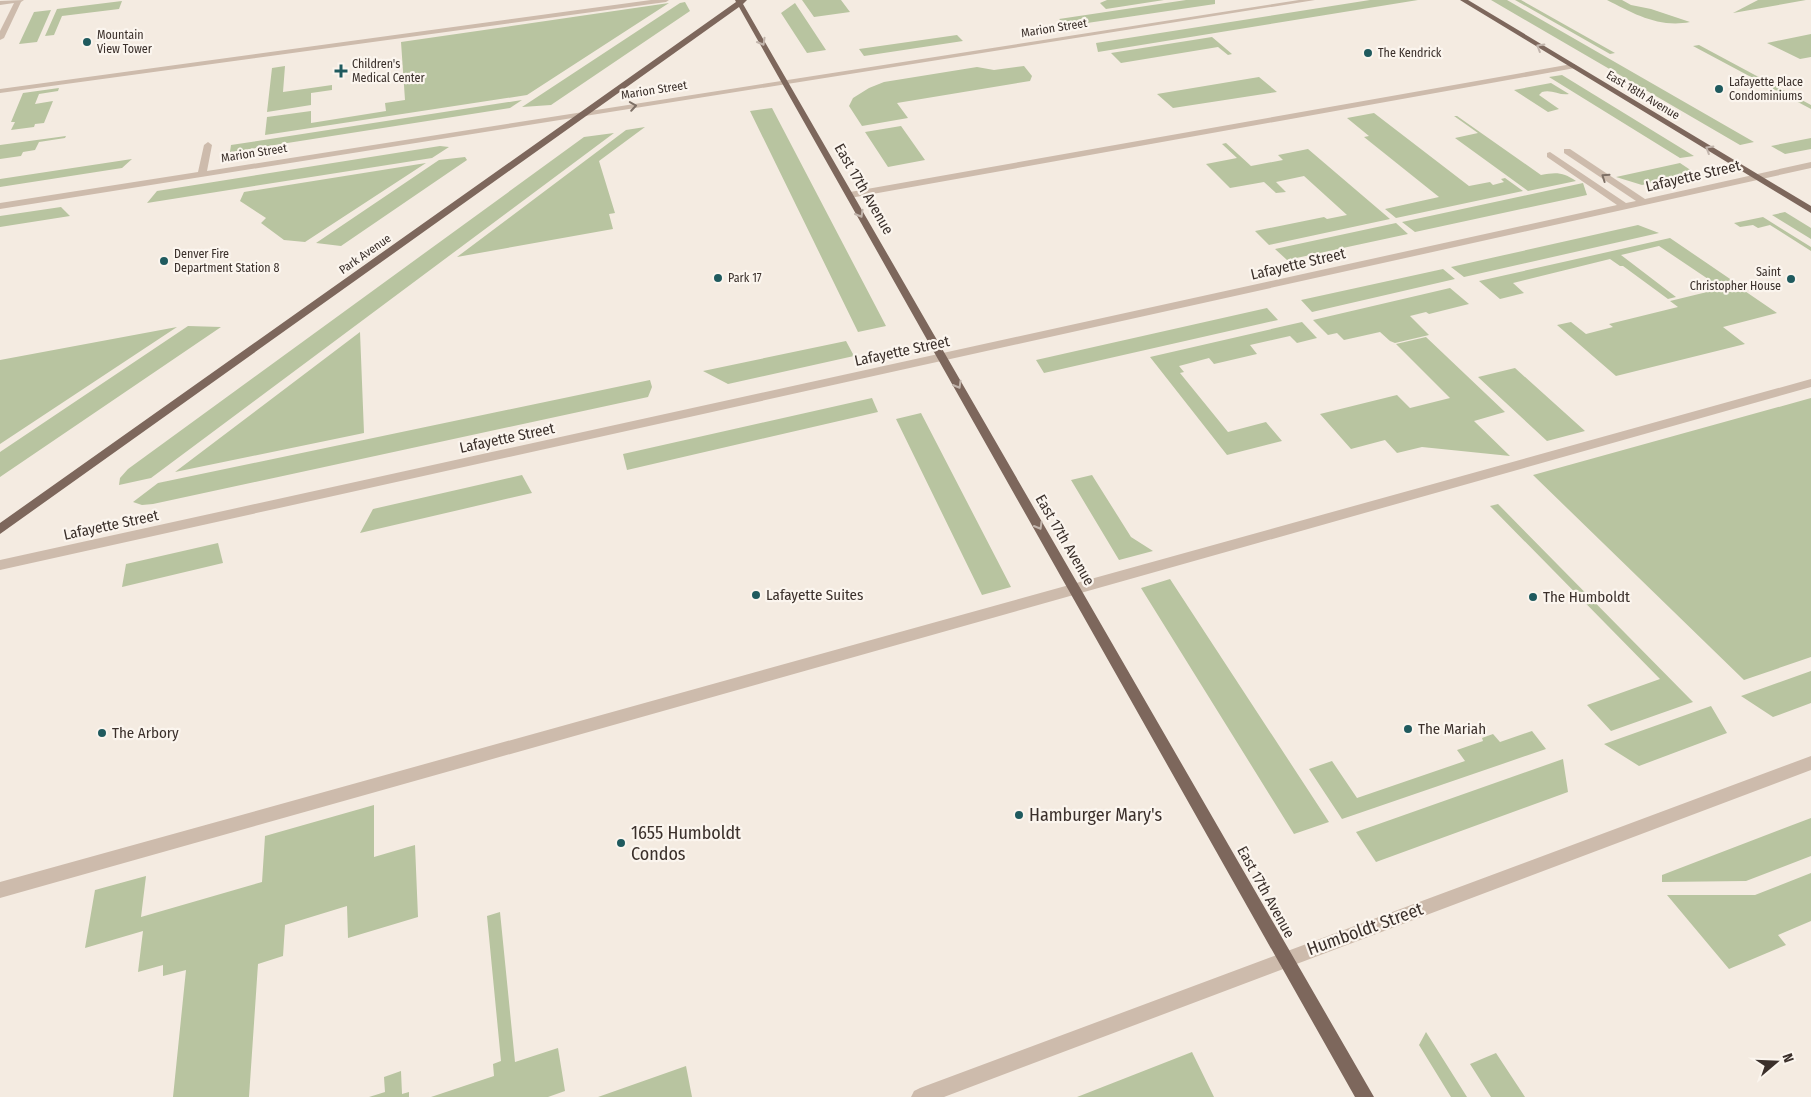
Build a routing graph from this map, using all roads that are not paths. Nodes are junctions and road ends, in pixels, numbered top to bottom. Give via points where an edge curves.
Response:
1 (20, 0) edge
2 (666, 0) edge
3 (1312, 0) edge
4 (1463, 0) edge
5 (740, 1) edge
6 (0, 2) edge
7 (0, 38) edge
8 (1572, 66) junction
9 (785, 83) junction
10 (0, 91) edge
11 (585, 114) junction
12 (208, 145) dead end
13 (1567, 151) dead end
14 (1550, 155) dead end
15 (1811, 165) edge
16 (202, 174) junction
17 (1757, 177) junction
18 (850, 195) junction
19 (1643, 202) junction
20 (0, 206) edge
21 (1624, 206) junction
22 (1811, 210) edge
23 (942, 358) junction
24 (1811, 383) edge
25 (0, 529) edge
26 (0, 565) edge
27 (1075, 589) junction
28 (1811, 763) edge
29 (0, 890) edge
30 (1285, 959) junction
31 (920, 1097) edge
32 (1365, 1097) edge

1 - 6 street
1 - 7 street
2 - 10 street
3 - 9 street, Marion Street
8 -> 4 main road, East 18th Avenue
5 -> 9 main road, East 17th Avenue
5 - 11 main road, Park Avenue
17 -> 8 main road, East 18th Avenue
8 - 18 street
11 -> 9 street, Marion Street
9 - 18 main road, East 17th Avenue
11 - 16 street, Marion Street
11 - 25 main road, Park Avenue
12 - 16 street
19 -> 13 street
14 - 21 street
15 - 17 street, Lafayette Street
16 - 20 street, Marion Street
17 - 19 street, Lafayette Street
17 - 22 main road, East 18th Avenue
18 -> 23 main road, East 17th Avenue
19 - 21 street, Lafayette Street
21 - 23 street, Lafayette Street
23 - 26 street, Lafayette Street
23 -> 27 main road, East 17th Avenue
24 - 27 street
27 - 29 street
27 - 30 main road, East 17th Avenue
28 - 30 street, Humboldt Street
30 - 31 street, Humboldt Street
30 - 32 main road, East 17th Avenue

